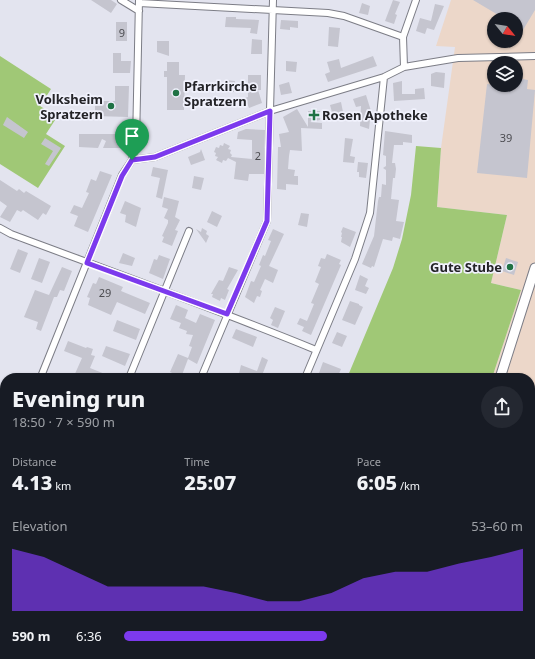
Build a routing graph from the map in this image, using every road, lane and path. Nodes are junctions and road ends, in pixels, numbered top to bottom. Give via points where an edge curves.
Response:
1 (121, 0) edge
2 (273, 0) edge
3 (416, 0) edge
4 (139, 2) edge
5 (273, 10) junction
6 (139, 11) junction
7 (403, 36) junction
8 (535, 56) edge
9 (404, 67) junction
10 (384, 77) junction
11 (270, 111) junction
12 (132, 160) junction
13 (0, 228) edge
14 (189, 231) dead end
15 (87, 263) junction
16 (535, 268) edge
17 (164, 290) junction
18 (227, 314) junction
19 (316, 350) junction
20 (42, 373) edge
21 (131, 373) edge
22 (203, 373) edge
23 (307, 373) edge
24 (502, 373) edge

1 - 6 street
2 - 5 street
3 - 7 street
4 - 5 street
4 - 6 street
5 - 7 street via 336,15
5 - 11 street
6 - 12 street via 136,135
7 - 9 street
8 - 9 street via 458,58
9 - 10 street
10 - 11 street
10 - 19 street via 370,213 355,259
11 - 12 street via 155,157
11 - 18 street via 267,221
12 - 15 street via 122,176
13 - 15 street
14 - 17 street
15 - 17 street
15 - 20 street
16 - 24 main road
17 - 18 street
17 - 21 street
18 - 19 street
18 - 22 street
19 - 23 street

